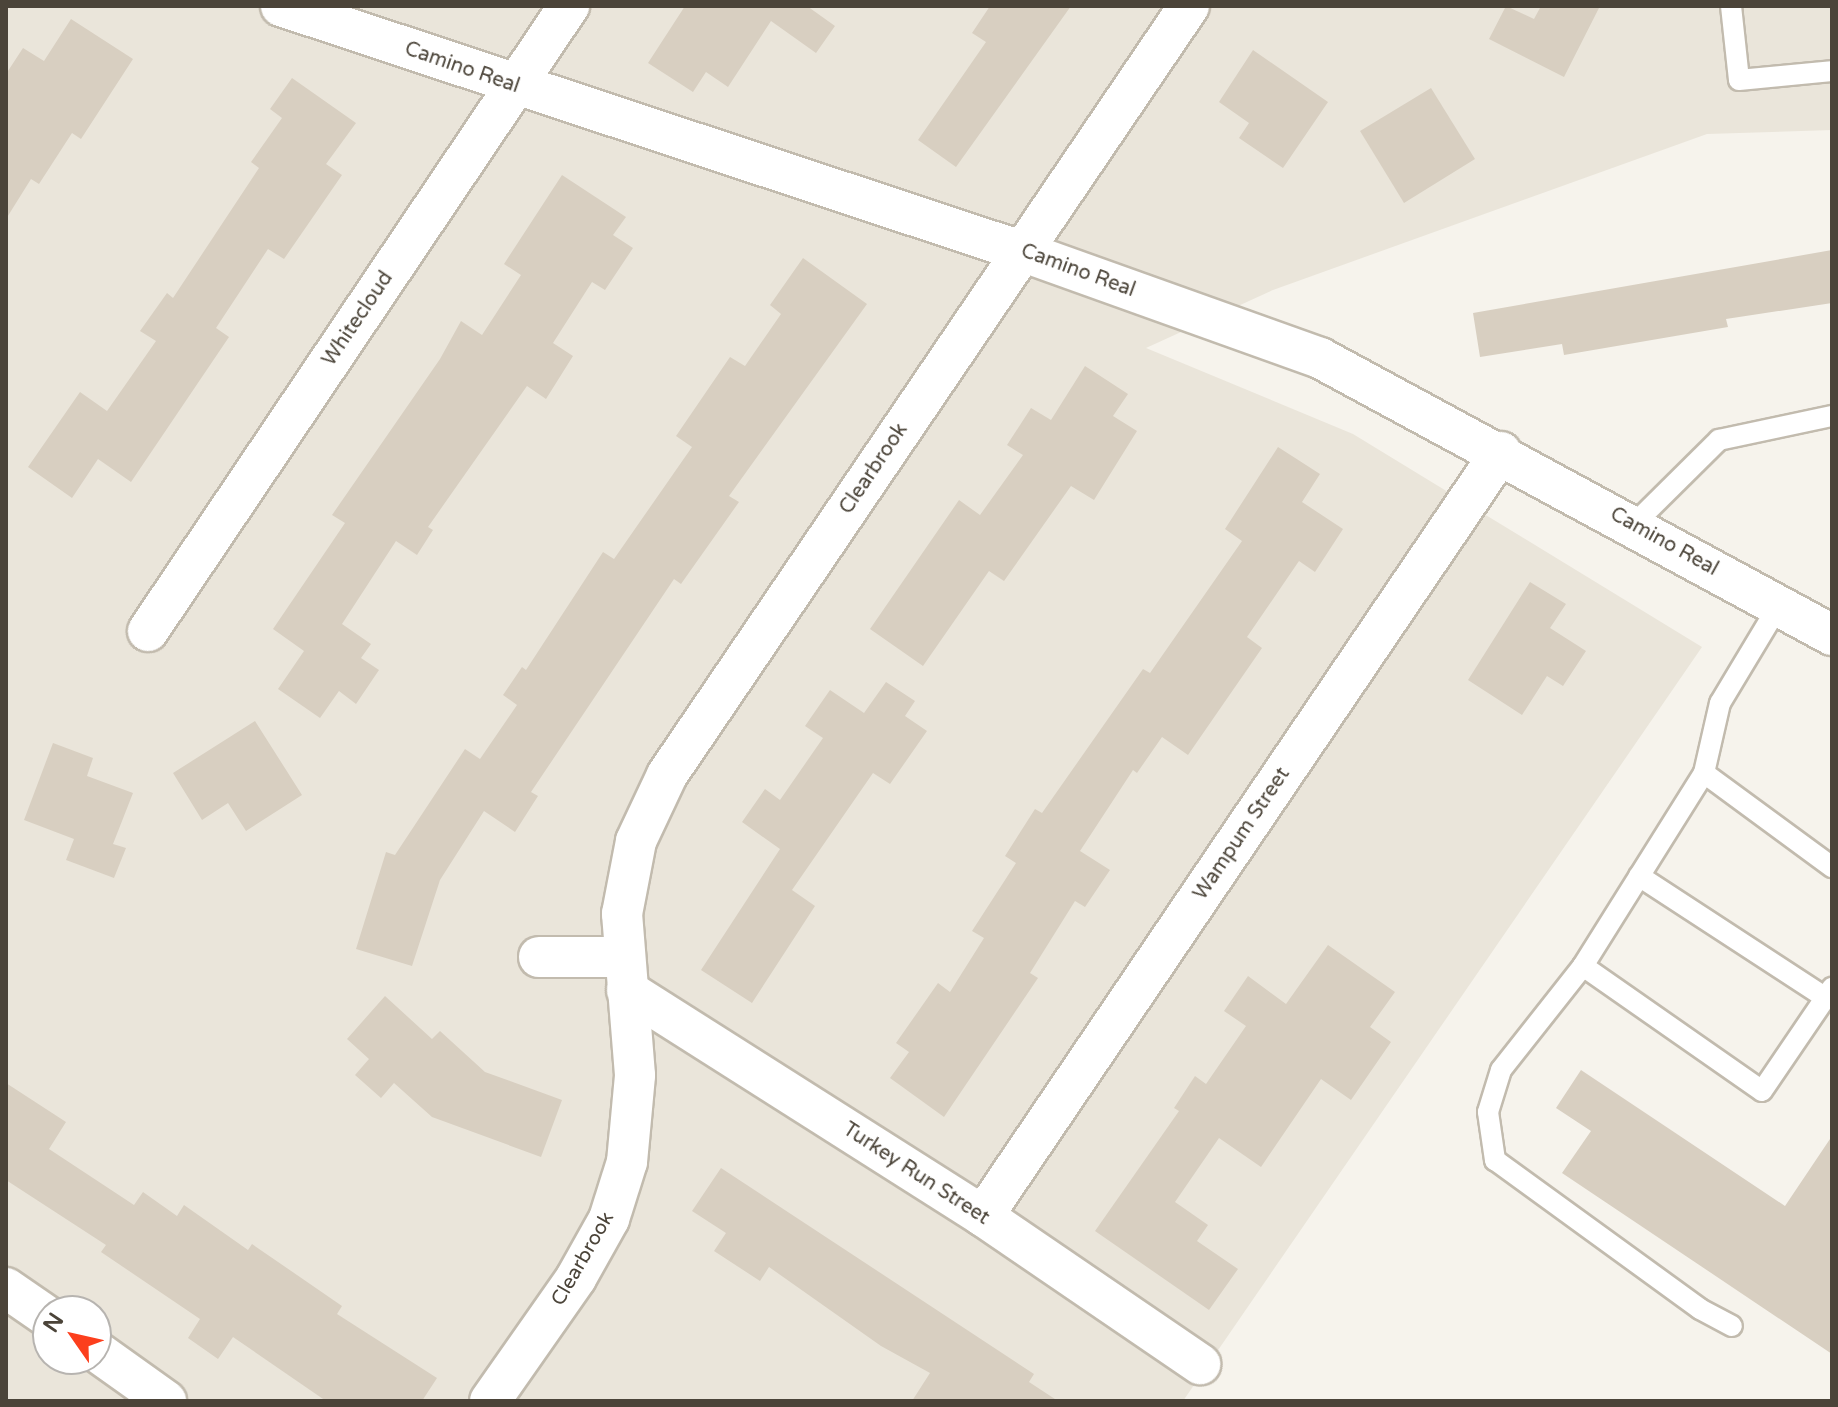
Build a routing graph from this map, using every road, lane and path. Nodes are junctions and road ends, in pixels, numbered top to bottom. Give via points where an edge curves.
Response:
1 (281, 6) edge
2 (569, 6) edge
3 (1189, 6) edge
4 (1731, 6) edge
5 (1832, 71) edge
6 (514, 86) junction
7 (1021, 251) junction
8 (1832, 416) edge
9 (1501, 452) junction
10 (1633, 525) junction
11 (1779, 605) junction
12 (148, 631) dead end
13 (1832, 635) edge
14 (1704, 773) junction
15 (1832, 867) edge
16 (1639, 876) junction
17 (539, 957) dead end
18 (1583, 966) junction
19 (625, 974) junction
20 (1829, 993) edge
21 (983, 1216) junction
22 (6, 1288) edge
23 (32, 1306) edge
24 (1732, 1326) dead end
25 (112, 1362) edge
26 (1200, 1364) dead end
27 (166, 1401) edge
28 (490, 1401) edge

1 - 6 street, Camino Real
2 - 6 street, Whitecloud
3 - 7 street, Clearbrook
4 - 5 lane via 1739,80
6 - 7 street, Camino Real
6 - 12 street, Whitecloud
7 - 9 street, Camino Real via 1320,358
7 - 19 street, Clearbrook via 667,775 636,841 628,876
8 - 10 lane via 1719,440
9 - 10 street, Camino Real
9 - 21 street, Wampum Street
10 - 11 street, Camino Real
11 - 13 street, Camino Real
11 - 14 lane via 1720,703
14 - 15 lane
14 - 16 lane
16 - 18 lane
16 - 20 lane
17 - 19 street
18 - 20 lane via 1762,1091
18 - 24 lane via 1501,1070 1488,1112 1495,1160 1700,1309
19 - 21 street, Turkey Run Street
19 - 28 street, Clearbrook via 635,1120 609,1219 576,1278
21 - 26 street, Turkey Run Street
22 - 23 street
25 - 27 street

